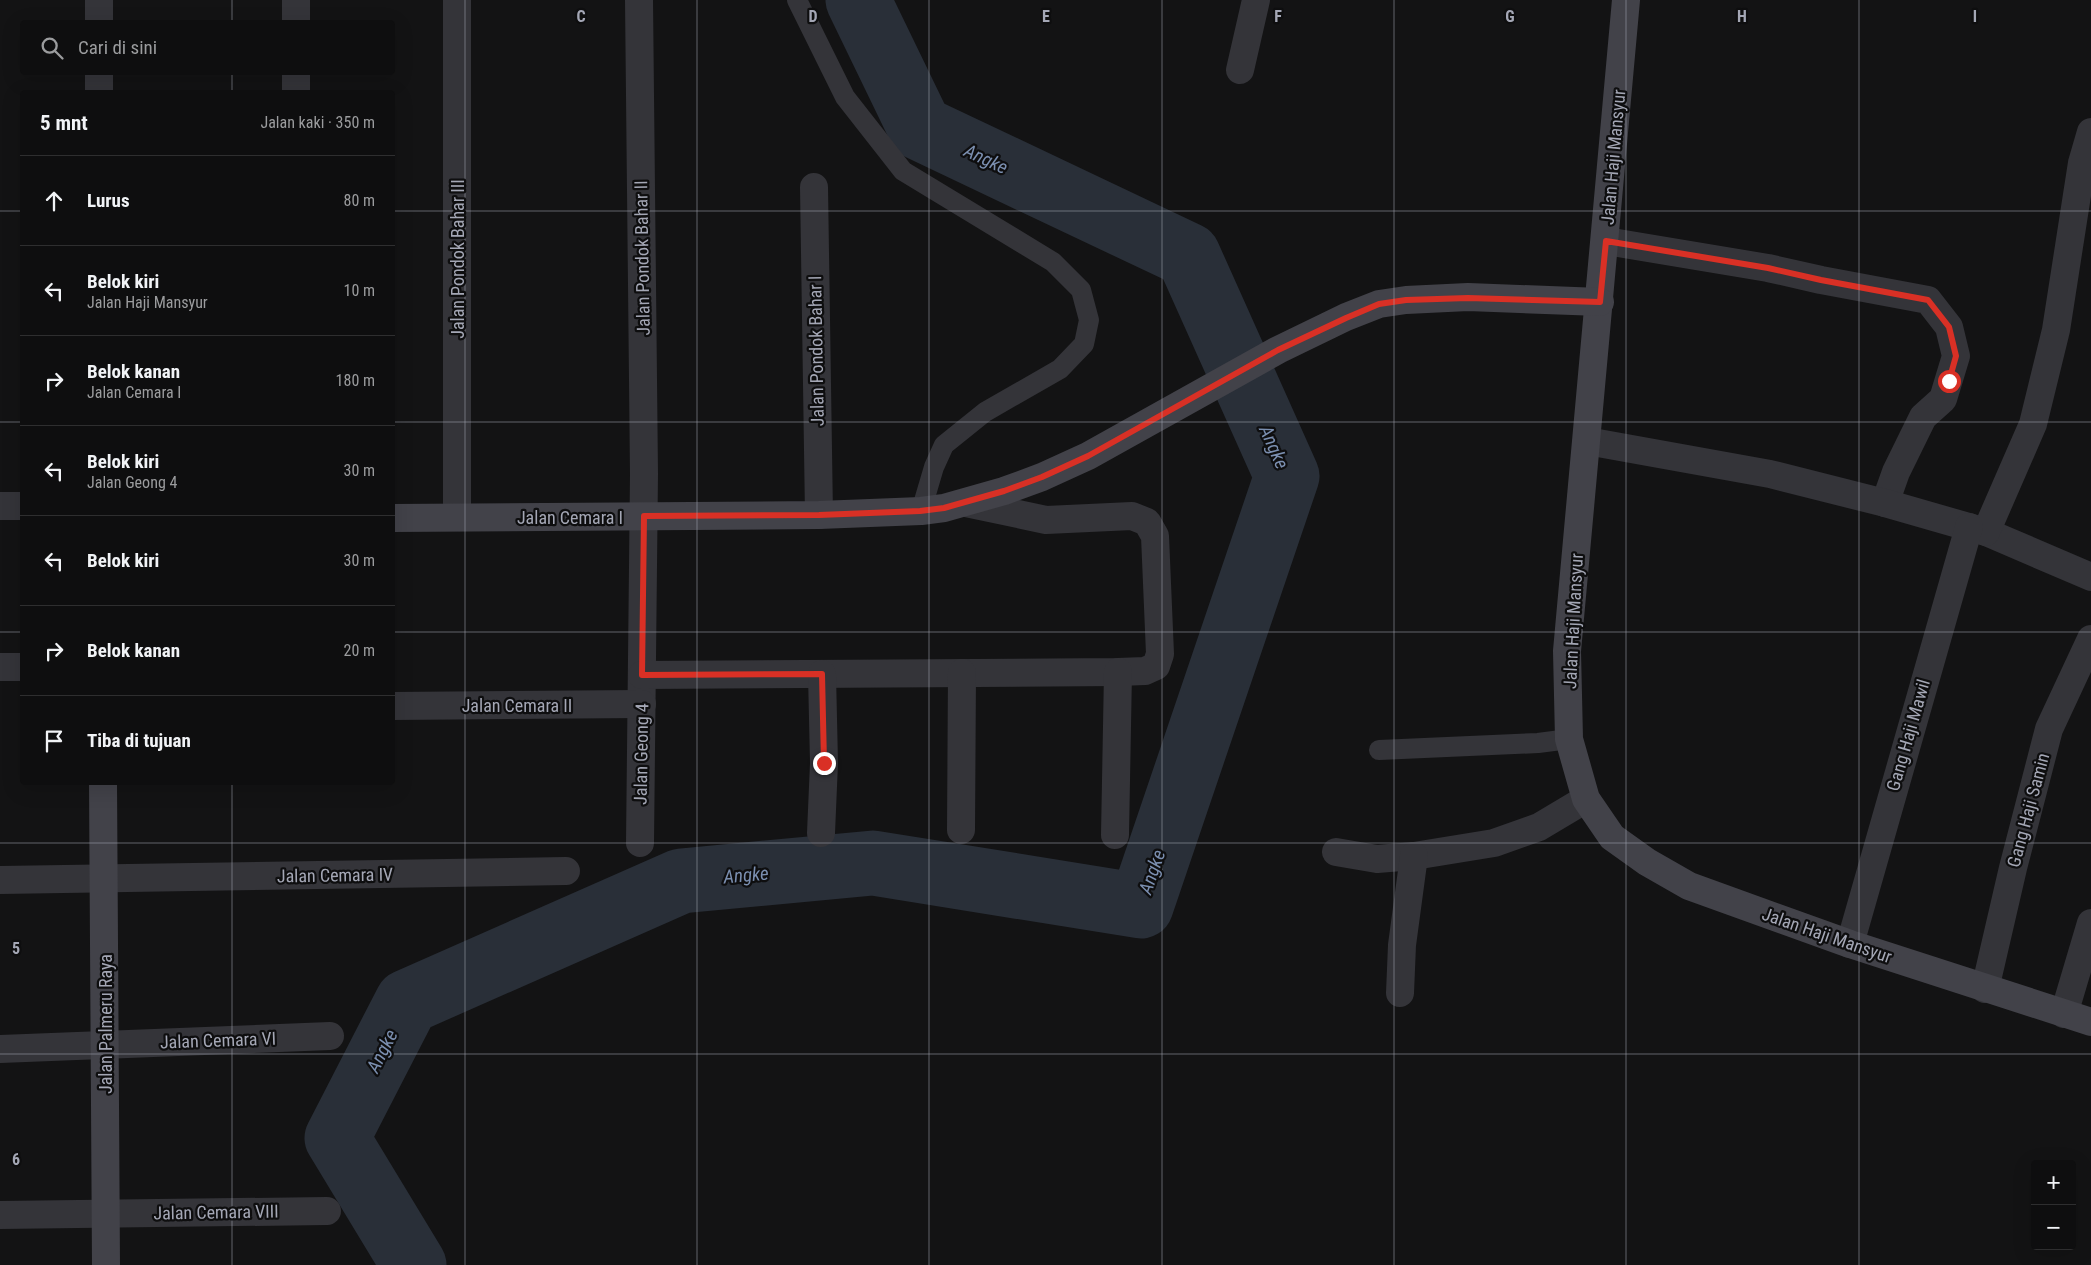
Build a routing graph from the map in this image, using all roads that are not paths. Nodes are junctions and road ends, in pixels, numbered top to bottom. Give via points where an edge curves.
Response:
1 (99, 0) edge
2 (296, 0) edge
3 (457, 0) edge
4 (639, 0) edge
5 (797, 0) edge
6 (1256, 0) edge
7 (1626, 0) edge
8 (99, 20) edge
9 (296, 20) edge
10 (1240, 70) dead end
11 (99, 75) edge
12 (296, 75) edge
13 (99, 90) edge
14 (296, 90) edge
15 (2091, 132) edge
16 (814, 187) dead end
17 (1606, 241) junction
18 (1600, 302) junction
19 (1587, 440) junction
20 (966, 503) junction
21 (1885, 503) junction
22 (0, 506) edge
23 (20, 506) edge
24 (920, 511) junction
25 (819, 515) junction
26 (644, 516) junction
27 (395, 518) edge
28 (457, 518) junction
29 (1978, 530) junction
30 (2091, 577) edge
31 (2091, 639) edge
32 (0, 667) edge
33 (20, 667) edge
34 (1118, 672) junction
35 (962, 673) junction
36 (822, 674) junction
37 (642, 675) junction
38 (642, 704) junction
39 (395, 706) edge
40 (1569, 739) junction
41 (1379, 750) dead end
42 (103, 785) edge
43 (1586, 799) junction
44 (961, 830) dead end
45 (821, 833) dead end
46 (1115, 835) dead end
47 (640, 843) dead end
48 (1336, 852) dead end
49 (1414, 856) junction
50 (566, 871) dead end
51 (104, 878) junction
52 (0, 880) edge
53 (2091, 922) edge
54 (1850, 944) junction
55 (1985, 989) junction
56 (1400, 993) dead end
57 (2064, 1014) junction
58 (2091, 1022) edge
59 (330, 1036) dead end
60 (105, 1045) junction
61 (0, 1049) edge
62 (327, 1210) dead end
63 (105, 1214) junction
64 (0, 1216) edge
65 (106, 1265) edge

1 - 8 street
2 - 9 street
3 - 28 street, Jalan Pondok Bahar III
4 - 26 street, Jalan Pondok Bahar II
5 - 24 lane via 844,97 903,171 1052,262 1082,290 1089,320 1084,344 1060,369 985,412 944,445
6 - 10 street
7 - 17 street, Jalan Haji Mansyur
11 - 13 street
12 - 14 street
15 - 29 street, Gang Haji Mawil via 2082,163 2056,330 2033,424
16 - 25 street, Jalan Pondok Bahar I
17 - 18 street, Jalan Haji Mansyur
17 - 21 street via 1768,268 1928,300 1949,327 1956,356 1943,399 1923,417
18 - 19 street, Jalan Haji Mansyur
18 - 20 street, Jalan Cemara I via 1468,298 1379,304 1278,350 1088,456 1042,477
19 - 21 street via 1770,474
19 - 40 street, Jalan Haji Mansyur via 1567,651
20 - 24 street, Jalan Cemara I
20 - 34 street via 1046,520 1132,516 1147,522 1155,536 1160,654 1156,666 1145,671
21 - 29 street
22 - 23 street
24 - 25 street, Jalan Cemara I
25 - 26 street, Jalan Cemara I
26 - 28 street, Jalan Cemara I
26 - 37 street, Jalan Geong 4
27 - 28 street, Jalan Cemara I
29 - 30 street
29 - 54 street, Gang Haji Mawil
31 - 55 street, Gang Haji Samin via 2049,729
32 - 33 street
34 - 35 street
34 - 46 street
35 - 36 street
35 - 44 street
36 - 37 street
36 - 45 street via 824,763
37 - 38 street, Jalan Geong 4
38 - 39 street, Jalan Cemara II
38 - 47 street, Jalan Geong 4
40 - 41 lane
40 - 43 street, Jalan Haji Mansyur
42 - 51 street, Jalan Palmeru Raya
43 - 49 street via 1539,827 1494,843
43 - 54 street, Jalan Haji Mansyur via 1612,837 1688,886
48 - 49 street via 1377,859
49 - 56 street via 1402,945
50 - 51 street, Jalan Cemara IV
51 - 52 street, Jalan Cemara IV
51 - 60 street, Jalan Palmeru Raya
53 - 57 street
54 - 55 street, Jalan Haji Mansyur
55 - 57 street, Jalan Haji Mansyur
57 - 58 street, Jalan Haji Mansyur
59 - 60 street, Jalan Cemara VI
60 - 61 street, Jalan Cemara VI
60 - 63 street, Jalan Palmeru Raya
62 - 63 street, Jalan Cemara VIII
63 - 64 street, Jalan Cemara VIII
63 - 65 street, Jalan Palmeru Raya

